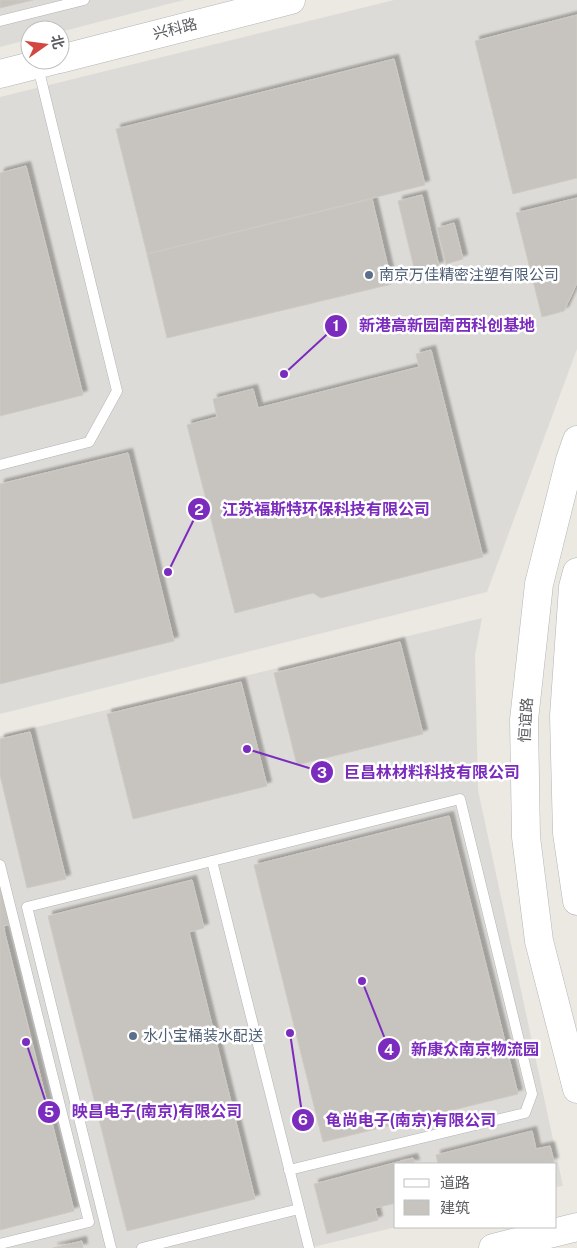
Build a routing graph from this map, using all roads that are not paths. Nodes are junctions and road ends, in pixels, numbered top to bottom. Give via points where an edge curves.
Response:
1 (84, 0) edge
2 (290, 0) edge
3 (0, 21) edge
4 (70, 56) edge
5 (20, 69) edge
6 (53, 70) edge
7 (0, 74) edge
8 (577, 440) edge
9 (0, 465) edge
10 (577, 572) edge
11 (573, 648) edge
12 (212, 861) junction
13 (0, 865) edge
14 (577, 901) edge
15 (577, 1089) edge
16 (289, 1170) junction
17 (299, 1209) junction
18 (577, 1227) edge
19 (0, 1244) edge
20 (111, 1248) edge
21 (142, 1248) edge
22 (308, 1248) edge
23 (493, 1248) edge

1 - 3 lane
2 - 4 main road, 兴科路
5 - 7 main road, 兴科路
6 - 9 lane via 117,391 89,442
8 - 15 main road, 恒谊路 via 539,584 524,720 526,837 539,941
10 - 11 main road via 573,587
11 - 14 main road via 564,716 567,833
12 - 16 lane
12 - 16 lane via 460,799 532,1094 525,1113
12 - 20 lane via 27,907
13 - 19 lane via 89,1222
16 - 17 lane
17 - 21 lane
17 - 22 lane
18 - 23 main road

